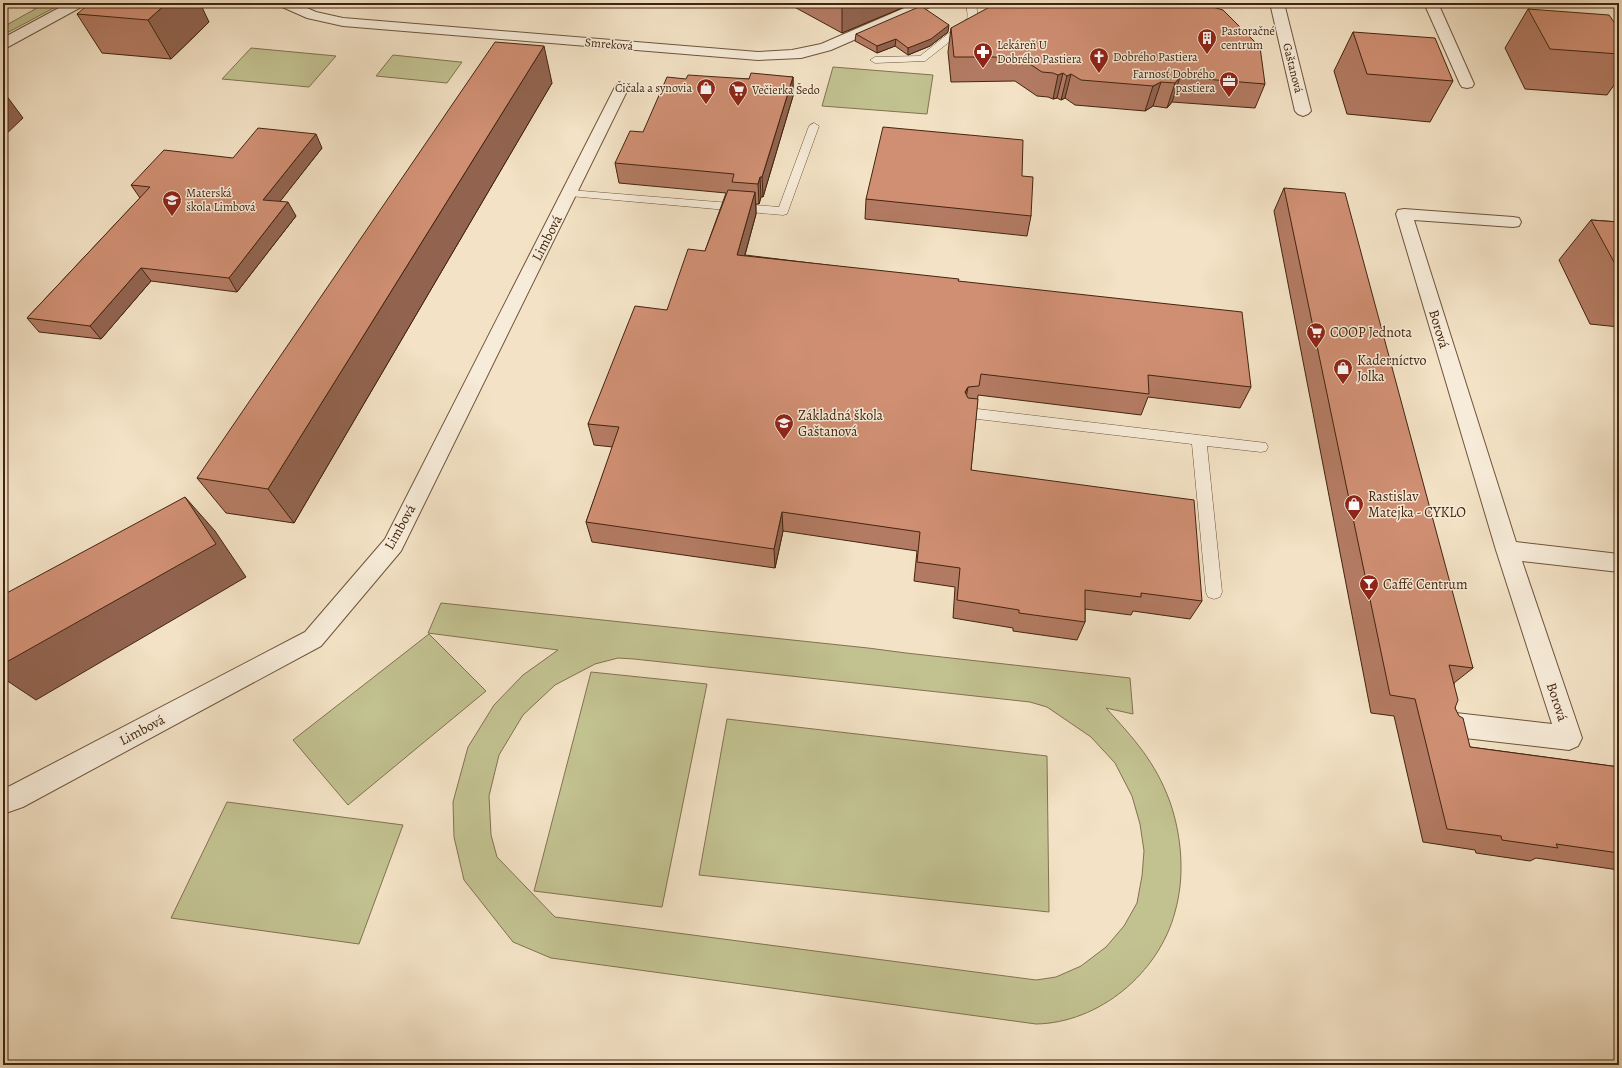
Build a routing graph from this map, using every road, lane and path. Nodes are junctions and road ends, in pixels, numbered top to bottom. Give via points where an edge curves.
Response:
1 (78, 3) edge
2 (285, 3) edge
3 (927, 3) edge
4 (971, 3) edge
5 (1277, 3) edge
6 (1431, 3) edge
7 (3, 44) edge
8 (875, 60) dead end
9 (1467, 84) dead end
10 (622, 88) dead end
11 (1303, 110) dead end
12 (814, 126) dead end
13 (570, 192) junction
14 (1513, 222) dead end
15 (969, 412) edge
16 (1199, 440) junction
17 (1261, 447) dead end
18 (1508, 550) junction
19 (1619, 563) edge
20 (1214, 592) dead end
21 (1447, 724) edge
22 (3, 801) edge

1 - 7 street
2 - 3 street, Smreková via 312,15 342,22 758,56 786,56 826,47
4 - 8 lane via 973,19 922,59
5 - 11 street, Gaštanová
6 - 9 street
10 - 13 street, Limbová
12 - 13 lane via 783,211
13 - 22 street, Limbová via 393,545 313,639 14,798
14 - 18 street, Borová via 1404,214
15 - 16 lane
16 - 17 lane
16 - 20 lane
18 - 19 street
18 - 21 street, Borová via 1569,738

